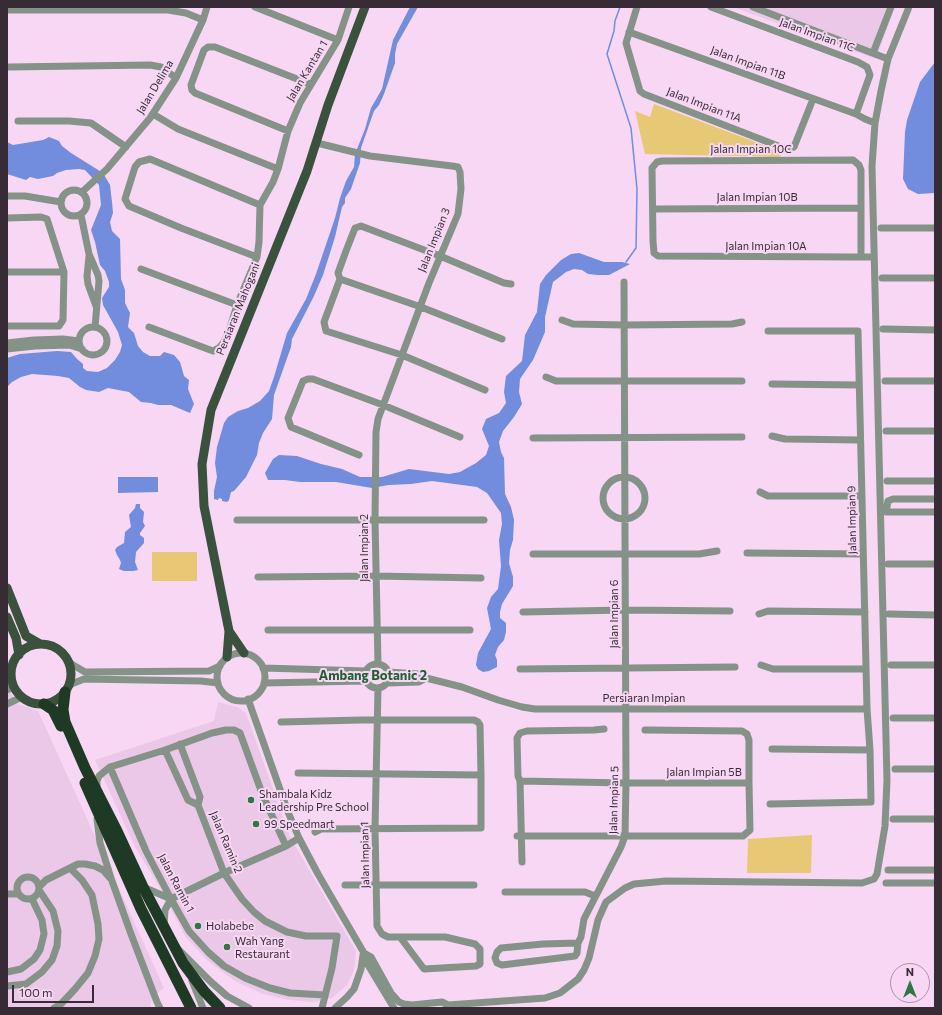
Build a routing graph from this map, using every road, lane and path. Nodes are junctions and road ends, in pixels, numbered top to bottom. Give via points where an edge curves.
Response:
1 (206, 7) edge
2 (255, 7) edge
3 (349, 7) edge
4 (365, 7) edge
5 (637, 7) edge
6 (711, 7) edge
7 (753, 7) edge
8 (891, 7) edge
9 (909, 7) edge
10 (7, 10) edge
11 (203, 20) junction
12 (629, 32) junction
13 (338, 40) junction
14 (873, 53) junction
15 (888, 59) junction
16 (9, 67) dead end
17 (176, 78) junction
18 (310, 84) junction
19 (813, 98) junction
20 (153, 114) junction
21 (858, 114) junction
22 (18, 121) dead end
23 (875, 121) junction
24 (288, 131) junction
25 (316, 143) junction
26 (126, 147) junction
27 (278, 169) junction
28 (82, 192) junction
29 (7, 196) edge
30 (61, 202) junction
31 (260, 205) junction
32 (652, 208) junction
33 (861, 208) junction
34 (80, 215) junction
35 (7, 218) edge
36 (881, 228) dead end
37 (935, 228) edge
38 (89, 254) junction
39 (257, 256) junction
40 (440, 256) junction
41 (861, 257) junction
42 (874, 257) junction
43 (141, 270) dead end
44 (7, 272) edge
45 (64, 272) junction
46 (882, 278) dead end
47 (935, 278) edge
48 (340, 279) junction
49 (624, 282) dead end
50 (512, 284) dead end
51 (238, 305) junction
52 (96, 306) junction
53 (421, 307) junction
54 (562, 320) dead end
55 (742, 322) dead end
56 (624, 325) junction
57 (7, 326) edge
58 (95, 327) junction
59 (149, 327) dead end
60 (884, 330) dead end
61 (935, 330) edge
62 (768, 331) dead end
63 (502, 339) dead end
64 (79, 341) junction
65 (7, 343) edge
66 (7, 349) edge
67 (82, 349) junction
68 (402, 355) junction
69 (546, 377) dead end
70 (624, 381) junction
71 (742, 381) dead end
72 (885, 381) dead end
73 (935, 381) edge
74 (772, 384) dead end
75 (859, 385) junction
76 (485, 390) dead end
77 (383, 406) junction
78 (886, 431) dead end
79 (935, 431) edge
80 (376, 432) joint
81 (772, 436) dead end
82 (460, 437) dead end
83 (742, 437) dead end
84 (533, 438) dead end
85 (624, 438) junction
86 (860, 440) junction
87 (359, 454) dead end
88 (624, 477) junction
89 (887, 481) dead end
90 (935, 481) edge
91 (760, 492) dead end
92 (862, 496) junction
93 (935, 499) edge
94 (935, 512) edge
95 (625, 518) junction
96 (237, 520) dead end
97 (375, 520) junction
98 (484, 520) dead end
99 (717, 551) dead end
100 (747, 553) dead end
101 (533, 554) dead end
102 (625, 554) junction
103 (863, 554) junction
104 (888, 564) dead end
105 (935, 564) edge
106 (375, 576) junction
107 (258, 577) dead end
108 (481, 578) dead end
109 (7, 588) edge
110 (625, 610) junction
111 (730, 611) dead end
112 (523, 612) dead end
113 (865, 612) junction
114 (759, 614) dead end
115 (889, 614) dead end
116 (935, 614) edge
117 (7, 617) edge
118 (268, 630) dead end
119 (376, 630) junction
120 (470, 630) dead end
121 (229, 631) junction
122 (40, 644) junction
123 (244, 653) junction
124 (19, 655) junction
125 (227, 658) junction
126 (68, 662) junction
127 (378, 664) junction
128 (891, 665) dead end
129 (935, 665) edge
130 (220, 666) junction
131 (761, 666) dead end
132 (735, 667) dead end
133 (263, 668) junction
134 (625, 668) junction
135 (520, 669) dead end
136 (866, 669) junction
137 (308, 670) junction
138 (326, 670) junction
139 (366, 671) junction
140 (388, 672) junction
141 (426, 678) junction
142 (365, 681) junction
143 (387, 682) junction
144 (218, 683) junction
145 (264, 683) junction
146 (308, 683) junction
147 (326, 683) junction
148 (10, 688) edge
149 (67, 688) junction
150 (378, 688) junction
151 (22, 697) junction
152 (248, 699) junction
153 (7, 704) edge
154 (44, 704) junction
155 (867, 708) junction
156 (625, 709) junction
157 (893, 718) dead end
158 (935, 718) edge
159 (377, 720) junction
160 (281, 722) dead end
161 (604, 729) dead end
162 (645, 730) dead end
163 (180, 744) junction
164 (772, 749) dead end
165 (165, 750) junction
166 (870, 750) junction
167 (110, 767) junction
168 (895, 769) dead end
169 (935, 769) edge
170 (298, 773) dead end
171 (376, 774) junction
172 (481, 776) junction
173 (520, 781) junction
174 (626, 783) junction
175 (749, 783) junction
176 (97, 791) junction
177 (770, 804) dead end
178 (198, 805) junction
179 (96, 809) junction
180 (894, 819) dead end
181 (935, 819) edge
182 (375, 829) junction
183 (315, 832) dead end
184 (519, 836) junction
185 (625, 836) junction
186 (299, 838) junction
187 (286, 846) junction
188 (522, 862) dead end
189 (70, 868) junction
190 (888, 870) dead end
191 (935, 870) edge
192 (224, 873) junction
193 (112, 881) junction
194 (886, 883) dead end
195 (935, 883) edge
196 (345, 885) dead end
197 (474, 885) dead end
198 (376, 886) junction
199 (143, 887) junction
200 (39, 889) junction
201 (505, 892) dead end
202 (7, 894) edge
203 (19, 894) junction
204 (595, 896) junction
205 (32, 899) junction
206 (171, 899) junction
207 (164, 926) junction
208 (400, 937) junction
209 (174, 944) junction
210 (578, 944) junction
211 (364, 953) junction
212 (188, 971) junction
213 (7, 972) edge
214 (7, 986) edge
215 (325, 995) junction
216 (412, 1005) junction
217 (157, 1006) edge
218 (446, 1006) edge
219 (54, 1008) edge
220 (191, 1008) edge
221 (204, 1008) edge
222 (220, 1008) edge
223 (248, 1008) edge
224 (322, 1008) edge
225 (335, 1008) edge
226 (394, 1008) edge
227 (400, 1008) edge

1 - 11 street, Jalan Delima
2 - 13 street
3 - 13 street, Jalan Kantan 1
4 - 25 main road, Persiaran Mahogani
5 - 12 street, Jalan Impian 11A
6 - 21 street, Jalan Impian 11C via 867,67 870,75
7 - 14 street
8 - 14 street
9 - 15 street
10 - 11 street via 168,10 186,13
11 - 17 street, Jalan Delima
12 - 19 street, Jalan Impian 11B
12 - 19 street, Jalan Impian 11A via 626,42 640,91 644,94 786,149 794,147
13 - 18 street, Jalan Kantan 1
14 - 15 street
15 - 23 street
16 - 17 street via 150,65 161,67
17 - 20 street, Jalan Delima
18 - 24 street, Jalan Kantan 1
18 - 24 street via 215,47 204,50 191,85 195,93
19 - 21 street, Jalan Impian 11B
20 - 26 street, Jalan Delima
20 - 27 street via 178,129
21 - 23 street, Jalan Impian 11B via 866,115
22 - 26 street via 91,123
23 - 42 street via 872,166
24 - 27 street, Jalan Kantan 1
25 - 40 street, Jalan Impian 3 via 370,156 460,169 458,214
25 - 121 main road, Persiaran Mahogani via 211,410 202,464 204,506
26 - 28 street, Jalan Delima
27 - 31 street, Jalan Kantan 1
28 - 30 street via 68,191
28 - 34 street via 87,204
29 - 30 street
30 - 34 street via 63,210 69,215
31 - 39 street via 260,242
31 - 39 street via 150,159 139,162 135,167 125,199 129,206
32 - 33 street, Jalan Impian 10B
32 - 33 street, Jalan Impian 10C via 652,168 657,162 853,160 861,170
32 - 41 street, Jalan Impian 10A via 654,253 658,256
33 - 41 street
34 - 38 street
35 - 45 street via 47,219
36 - 37 street
38 - 52 street via 87,276 90,293
38 - 52 street via 99,281
39 - 51 street
40 - 48 street via 361,226 356,228 346,251 338,273
40 - 50 street
40 - 53 street, Jalan Impian 3
41 - 42 street, Jalan Impian 10A
42 - 218 street via 887,780 885,826 877,874 874,879 862,883 666,881 634,884 606,902 600,913 584,970 578,980 560,993 546,998
43 - 51 street
44 - 45 street
45 - 57 street via 63,320 59,326
46 - 47 street
48 - 53 street
48 - 68 street via 324,322 326,331
49 - 56 street, Jalan Impian 6
51 - 59 street via 224,342 213,351
52 - 58 street
53 - 63 street
53 - 68 street, Jalan Impian 3
54 - 56 street via 573,324
55 - 56 street
56 - 70 street, Jalan Impian 6
58 - 64 street via 86,330
58 - 67 street via 106,335 105,349 93,355
60 - 61 street
62 - 75 street, Jalan Impian 9 via 858,331
64 - 65 street via 63,339
64 - 67 street
66 - 67 street via 69,345
68 - 76 street
68 - 77 street, Jalan Impian 3
69 - 70 street via 556,381
70 - 71 street
70 - 85 street, Jalan Impian 6
72 - 73 street
74 - 75 street
75 - 86 street, Jalan Impian 9
77 - 80 street, Jalan Impian 3
77 - 82 street
77 - 87 street via 313,379 303,381 288,418 291,427
78 - 79 street
80 - 97 street, Jalan Impian 2
81 - 86 street via 785,440
83 - 85 street
84 - 85 street
85 - 88 street, Jalan Impian 6
86 - 92 street, Jalan Impian 9
88 - 95 street, Jalan Impian 6
88 - 95 street via 636,480 641,485 645,497 642,510
88 - 95 street via 616,479 606,488 604,502 611,514
89 - 90 street
91 - 92 street via 768,496
92 - 103 street, Jalan Impian 9
93 - 94 street via 893,499 888,501 886,512
95 - 102 street, Jalan Impian 6
96 - 97 street
97 - 98 street
97 - 106 street, Jalan Impian 2
99 - 102 street via 700,554
100 - 103 street
101 - 102 street
102 - 110 street, Jalan Impian 6
103 - 113 street, Jalan Impian 9
104 - 105 street
106 - 107 street
106 - 108 street
106 - 119 street, Jalan Impian 2
109 - 122 main road via 26,636
110 - 111 street
110 - 112 street
110 - 134 street, Jalan Impian 6
113 - 114 street via 768,611
113 - 136 street, Jalan Impian 9
115 - 116 street
117 - 124 main road via 16,638
118 - 119 street
119 - 120 street
119 - 127 street, Jalan Impian 2
121 - 123 main road
121 - 125 main road
122 - 124 main road
122 - 126 main road via 54,647
123 - 125 street via 232,654
123 - 133 street via 258,660
124 - 148 main road via 14,662
125 - 130 street
126 - 130 street via 84,672 209,671
126 - 149 main road via 71,669
127 - 139 street via 369,666
127 - 140 street
128 - 129 street
130 - 144 street
131 - 136 street via 773,669
132 - 134 street
133 - 137 street
133 - 145 street
134 - 135 street
134 - 156 street, Jalan Impian 6
136 - 155 street, Jalan Impian 9
137 - 138 street
137 - 146 street
138 - 139 street
138 - 147 street
139 - 142 street
140 - 141 street, Persiaran Impian via 418,674
140 - 143 street
141 - 143 street, Persiaran Impian via 419,682
141 - 156 street, Persiaran Impian via 522,707
142 - 147 street
142 - 150 street via 369,686
143 - 150 street
144 - 149 street via 84,679
144 - 152 street via 226,696 240,700
145 - 146 street
145 - 152 street via 258,693
146 - 147 street
148 - 151 main road
149 - 154 main road via 59,698
149 - 176 highway via 63,710 64,722
150 - 159 street, Jalan Impian 1
151 - 153 street
151 - 154 main road via 29,702
152 - 186 street
154 - 179 highway via 53,710 58,718
155 - 156 street, Persiaran Impian
155 - 166 street, Jalan Impian 9
156 - 174 street, Jalan Impian 5
157 - 158 street
159 - 160 street
159 - 171 street, Jalan Impian 1
159 - 172 street via 478,722
161 - 173 street via 520,733 517,738
162 - 175 street, Jalan Impian 5B via 742,731 747,734 749,740
163 - 165 street
163 - 178 street, Jalan Ramin 2 via 200,797
163 - 187 street via 226,730 240,733 263,796
164 - 166 street
165 - 167 street
165 - 178 street, Jalan Ramin 2 via 188,800
166 - 177 street, Jalan Impian 9 via 871,802
167 - 176 street via 99,776
167 - 206 street, Jalan Ramin 1 via 146,851
168 - 169 street
170 - 171 street
171 - 172 street
171 - 182 street, Jalan Impian 1
172 - 182 street via 481,828
173 - 174 street, Jalan Impian 5B
173 - 184 street
174 - 175 street, Jalan Impian 5B
174 - 185 street, Jalan Impian 5
175 - 185 street via 750,830 743,836
176 - 199 highway
178 - 192 street, Jalan Ramin 2
179 - 193 street via 100,843
179 - 220 highway via 138,902
180 - 181 street
182 - 183 street via 321,829
182 - 198 street, Jalan Impian 1
184 - 185 street
184 - 188 street
185 - 204 street, Jalan Impian 5
186 - 187 street
186 - 211 street
187 - 192 street
189 - 193 street via 78,864 95,866 104,870
189 - 200 street via 46,880
189 - 219 street via 92,895 99,939 88,973 66,999
190 - 191 street
192 - 206 street
192 - 215 street, Jalan Ramin 2 via 254,912 274,926 306,936 337,936
193 - 217 street
194 - 195 street
196 - 198 street
197 - 198 street
198 - 208 street, Jalan Impian 1 via 377,926 382,934 388,937
199 - 206 street
199 - 207 highway
200 - 203 street via 34,879 23,878 17,886
200 - 205 street via 37,896
200 - 214 street via 53,911 58,931 57,946 52,960 42,972 26,984
201 - 204 street via 585,892
202 - 203 street
203 - 205 street via 24,899
204 - 210 street, Jalan Impian 5 via 584,919
205 - 213 street via 42,920 44,934 40,950 34,959 21,969
206 - 207 street via 166,910
206 - 215 street, Jalan Ramin 1 via 189,931 224,966 270,988 290,993
207 - 209 highway
208 - 208 street via 445,937 475,944 480,949 480,964 424,969
209 - 212 highway
209 - 223 street via 227,996
210 - 210 street, Jalan Impian 5 via 501,948 495,958 497,963 502,965 575,956
211 - 216 street via 371,957 395,998 404,1004
211 - 225 street via 354,989
211 - 226 street via 365,960
212 - 221 street
212 - 222 highway
215 - 224 street
216 - 218 street via 442,1002
216 - 227 street

